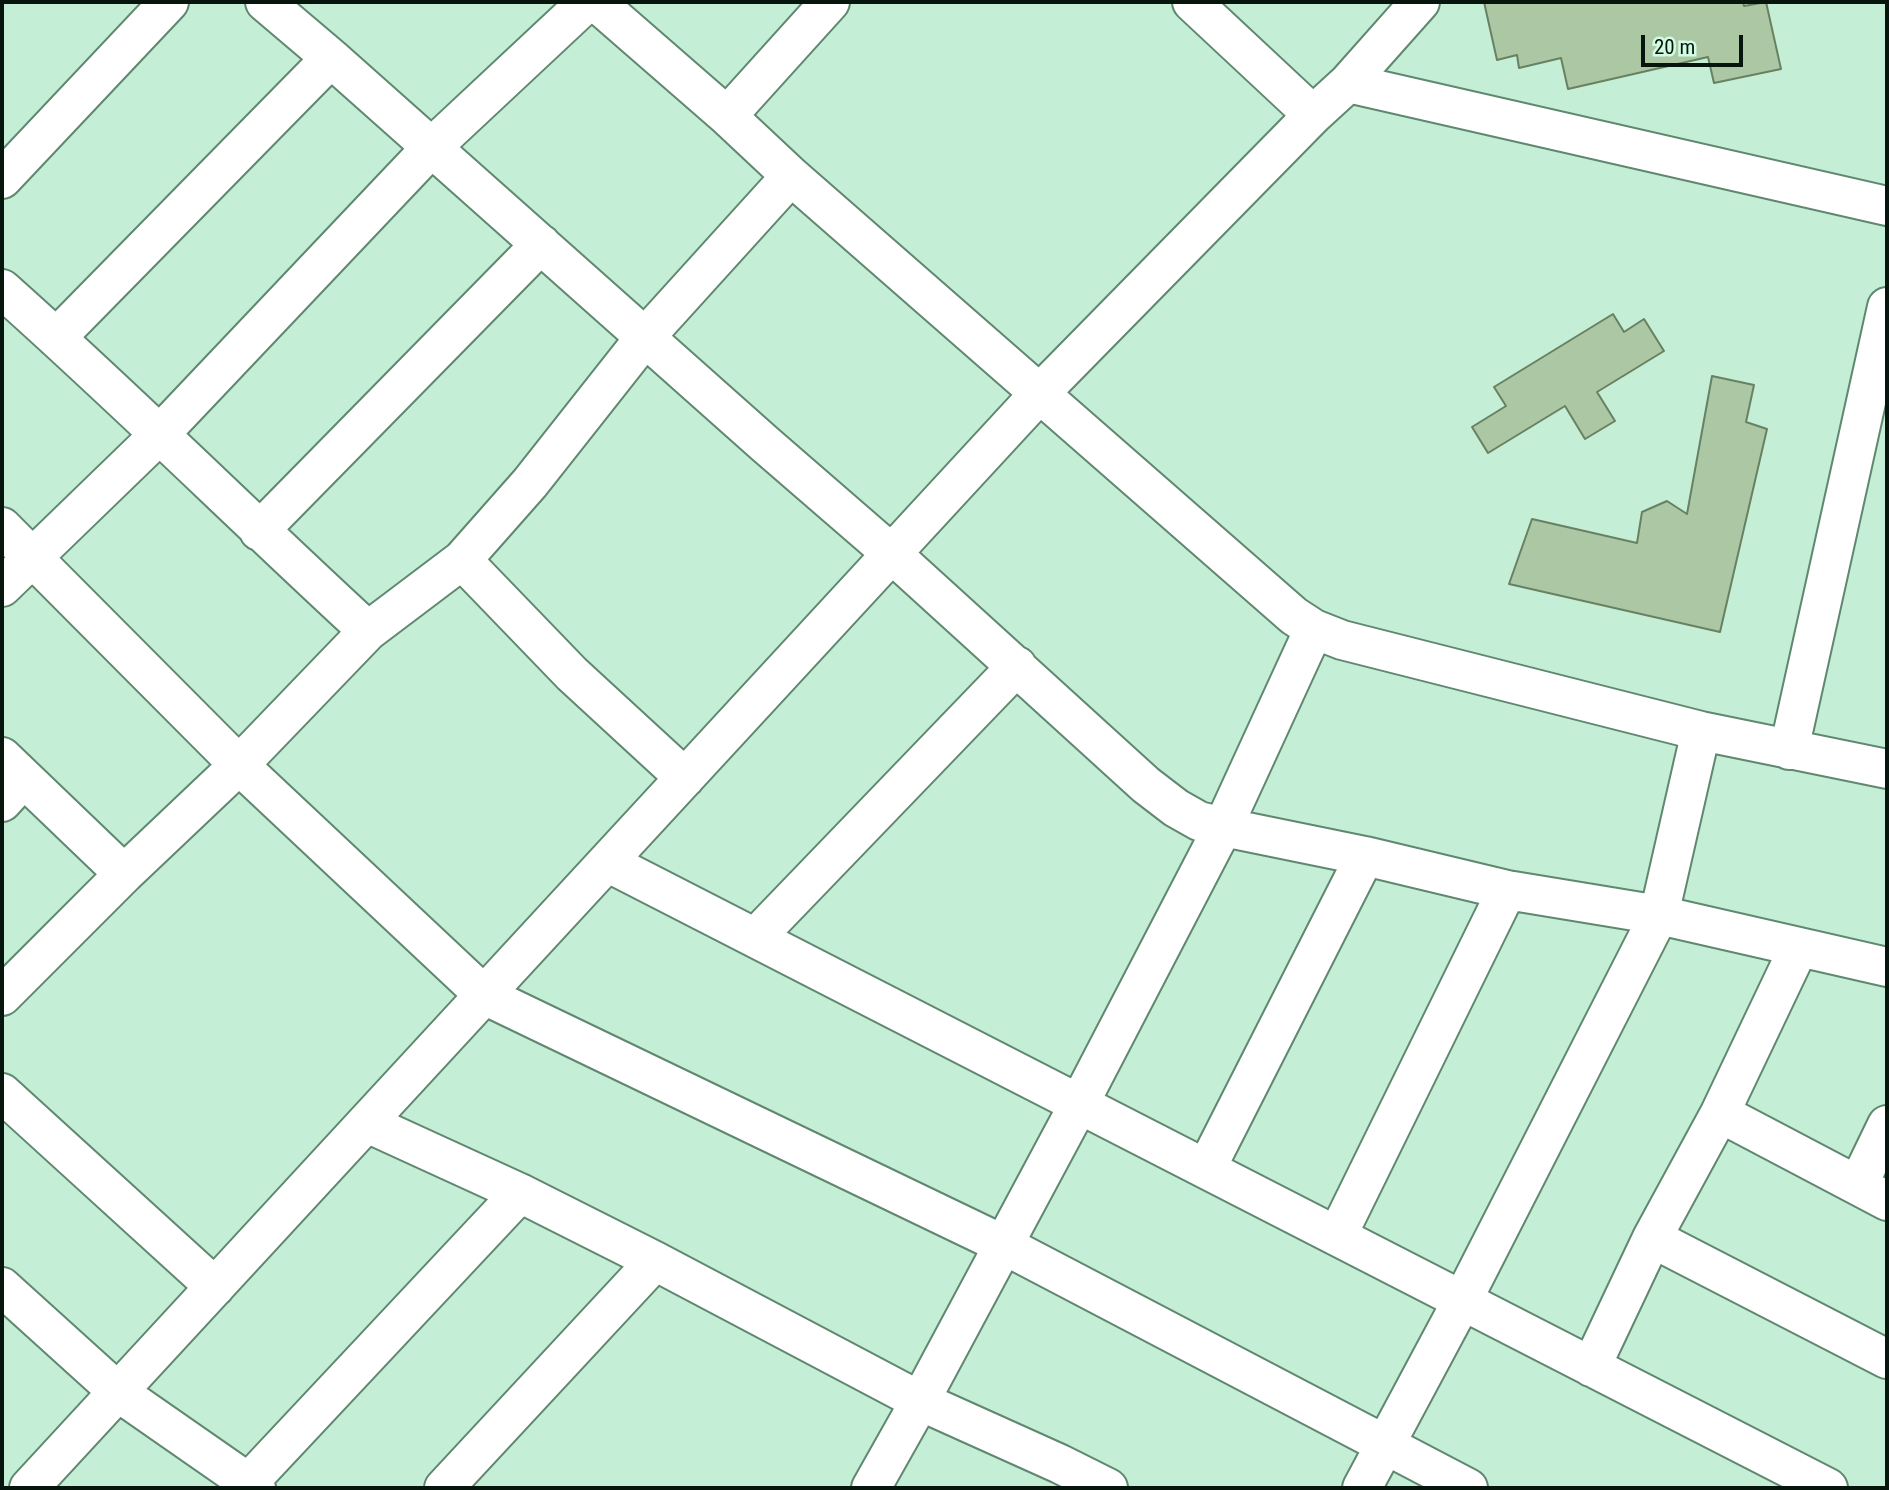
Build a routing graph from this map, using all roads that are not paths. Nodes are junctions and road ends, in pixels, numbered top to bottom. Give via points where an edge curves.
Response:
1 (169, 2) edge
2 (265, 2) edge
3 (587, 2) edge
4 (596, 2) edge
5 (830, 2) edge
6 (1192, 2) edge
7 (1420, 2) edge
8 (331, 58) junction
9 (1348, 83) junction
10 (727, 116) junction
11 (1313, 116) junction
12 (432, 147) junction
13 (790, 176) junction
14 (2, 179) edge
15 (1887, 206) edge
16 (541, 244) junction
17 (2, 289) edge
18 (1887, 307) edge
19 (646, 336) junction
20 (56, 338) junction
21 (1040, 393) junction
22 (159, 435) junction
23 (1873, 435) edge
24 (2, 527) edge
25 (259, 531) junction
26 (892, 554) junction
27 (32, 557) junction
28 (462, 560) junction
29 (2, 587) edge
30 (1314, 629) junction
31 (368, 631) junction
32 (1017, 666) junction
33 (1701, 731) junction
34 (1789, 750) junction
35 (239, 765) junction
36 (1887, 769) edge
37 (685, 778) junction
38 (9, 779) edge
39 (1223, 827) junction
40 (1365, 856) junction
41 (607, 862) junction
42 (124, 874) junction
43 (1507, 890) junction
44 (1658, 915) junction
45 (755, 938) junction
46 (1799, 947) junction
47 (1887, 967) edge
48 (484, 995) junction
49 (2, 996) edge
50 (2, 1093) edge
51 (1079, 1104) junction
52 (1720, 1113) junction
53 (367, 1123) junction
54 (1887, 1125) edge
55 (1206, 1169) junction
56 (520, 1193) junction
57 (1872, 1193) edge
58 (1337, 1236) junction
59 (1651, 1238) junction
60 (1002, 1244) junction
61 (655, 1261) junction
62 (2, 1287) edge
63 (215, 1287) junction
64 (1462, 1301) junction
65 (1887, 1359) edge
66 (1591, 1367) junction
67 (118, 1392) junction
68 (920, 1401) junction
69 (1386, 1446) junction
70 (1053, 1476) edge
71 (252, 1485) edge
72 (29, 1488) edge
73 (444, 1488) edge
74 (871, 1488) edge
75 (1108, 1488) edge
76 (1362, 1488) edge
77 (1468, 1488) edge
78 (1828, 1488) edge

1 - 14 street
2 - 8 street
3 - 12 street
4 - 10 street
5 - 10 street
6 - 11 street
7 - 9 street
8 - 12 street
8 - 20 street
9 - 11 street
9 - 15 street
10 - 13 street
11 - 21 street
12 - 16 street
12 - 22 street
13 - 19 street
13 - 21 street
16 - 19 street
16 - 25 street
17 - 20 street
18 - 23 street
19 - 26 street
19 - 28 street via 530,483
20 - 22 street
21 - 26 street
21 - 30 street
22 - 25 street
22 - 27 street
23 - 34 street
24 - 27 street
25 - 31 street
26 - 32 street
26 - 37 street
27 - 29 street
27 - 35 street
28 - 31 street
28 - 37 street via 572,674
30 - 33 street via 1342,640
30 - 39 street
31 - 35 street
32 - 39 street via 1175,808
32 - 45 street
33 - 34 street
33 - 44 street
34 - 36 street
35 - 42 street
35 - 48 street
37 - 41 street
38 - 42 street
39 - 40 street
39 - 51 street
40 - 43 street
40 - 55 street
41 - 45 street
41 - 48 street
42 - 49 street
43 - 44 street
43 - 58 street
44 - 46 street
44 - 64 street
45 - 51 street
46 - 47 street
46 - 52 street
48 - 53 street
48 - 60 street
50 - 63 street
51 - 55 street
51 - 60 street
52 - 57 street
52 - 59 street
53 - 56 street
53 - 63 street
54 - 57 street
55 - 58 street
56 - 61 street
56 - 71 street
58 - 64 street
59 - 65 street
59 - 66 street
60 - 68 street
60 - 69 street
61 - 68 street
61 - 73 street
62 - 67 street
63 - 67 street
64 - 66 street
64 - 69 street
66 - 78 street
67 - 71 street
67 - 72 street
68 - 70 street
68 - 74 street
69 - 76 street
69 - 77 street
70 - 75 street

